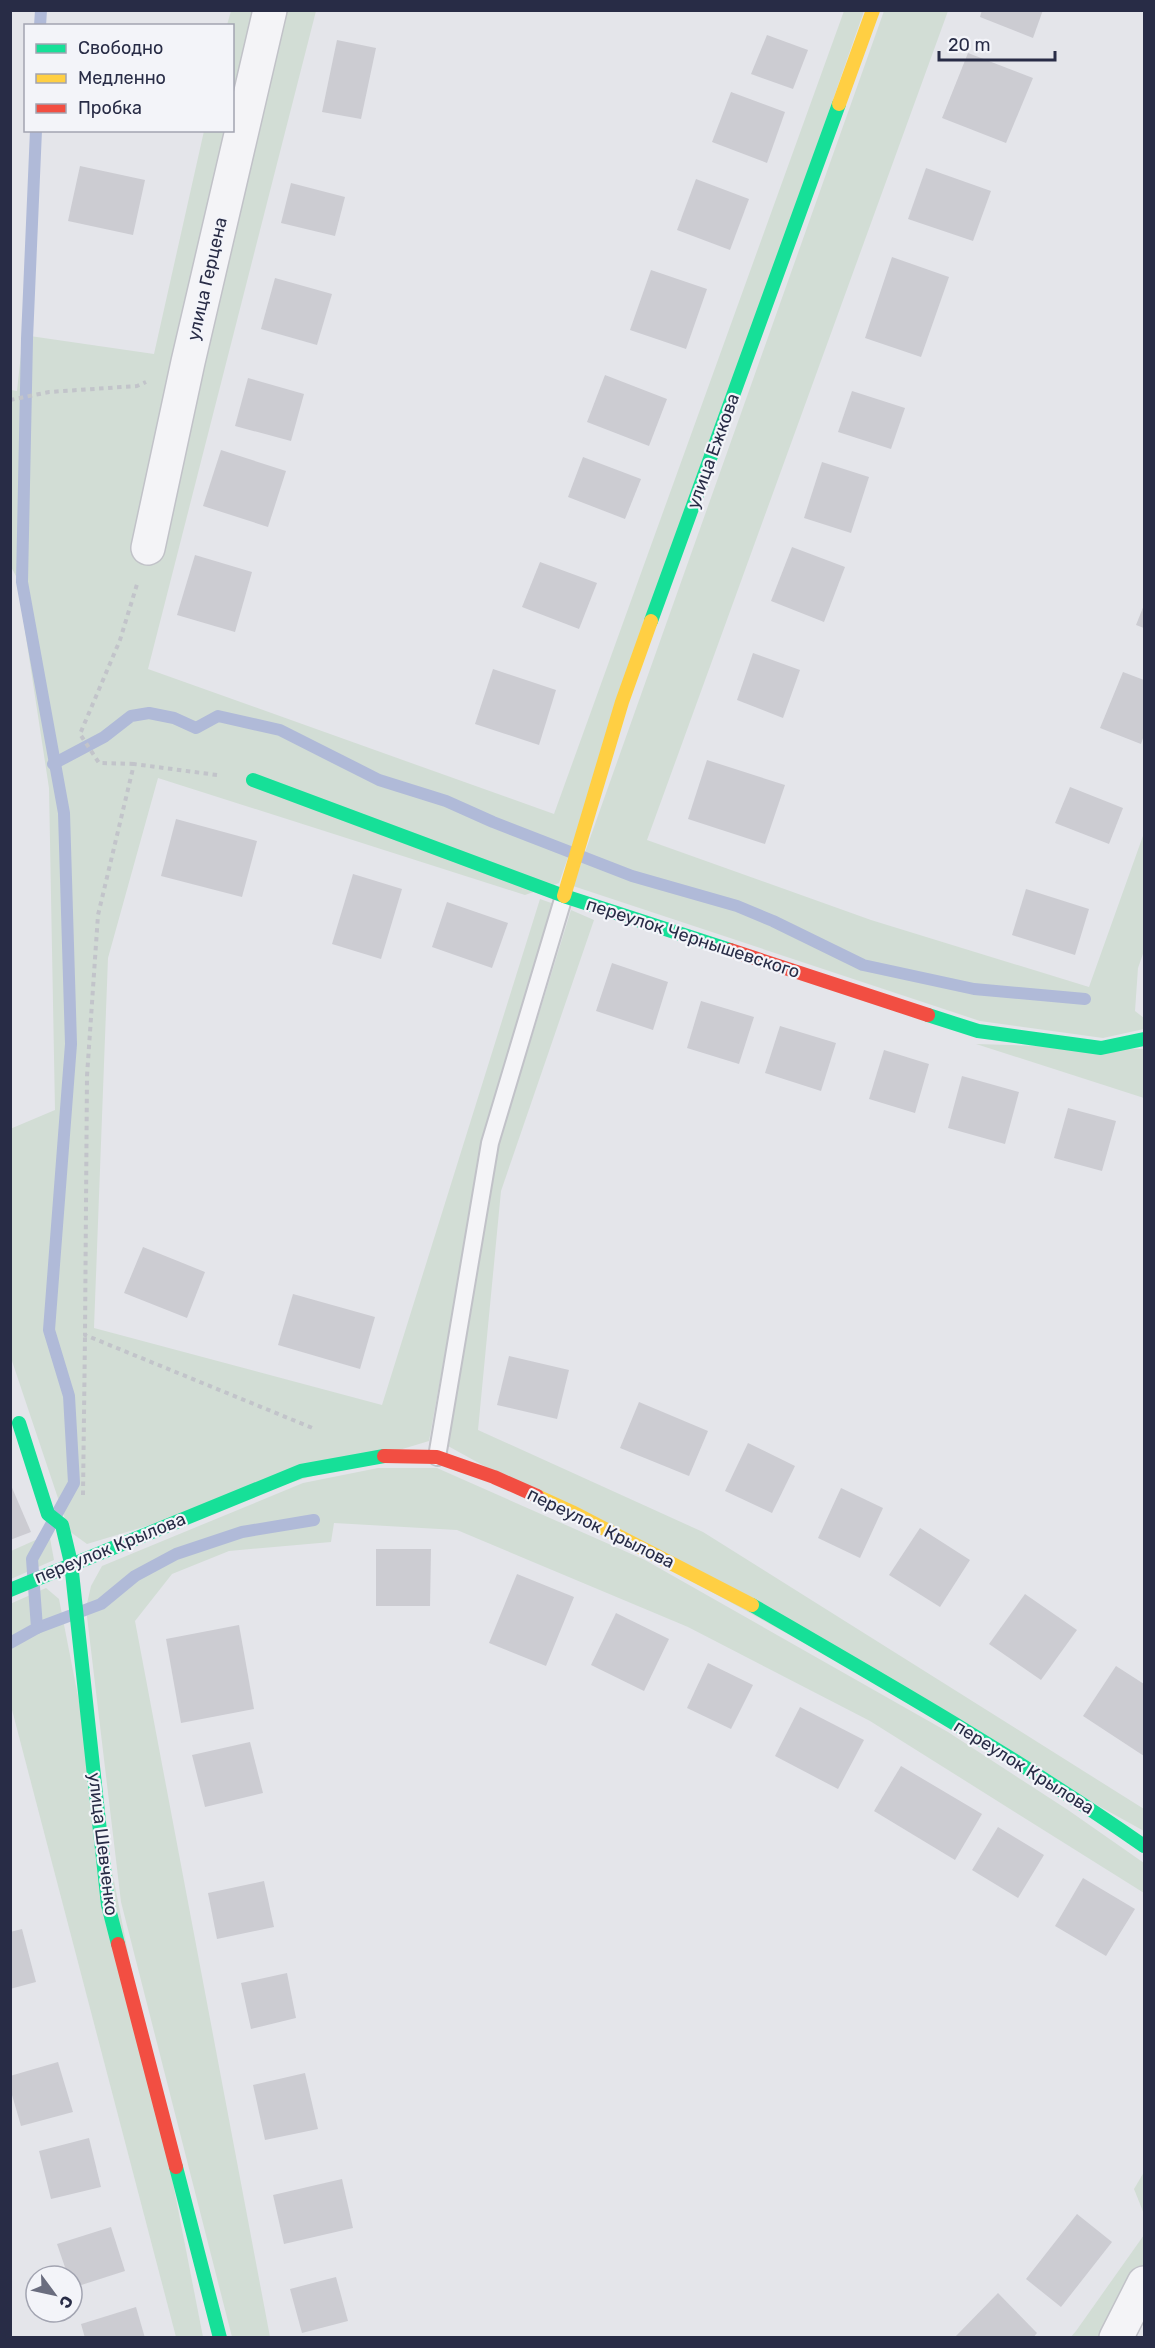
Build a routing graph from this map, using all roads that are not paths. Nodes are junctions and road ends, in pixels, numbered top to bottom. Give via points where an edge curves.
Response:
1 (270, 10) edge
2 (873, 10) edge
3 (148, 548) road end
4 (253, 780) road end
5 (564, 896) junction
6 (1144, 1039) edge
7 (19, 1423) dead end
8 (437, 1457) junction
9 (71, 1563) junction
10 (16, 1587) edge
11 (1144, 1845) edge
12 (1144, 2283) edge
13 (220, 2337) edge
14 (1116, 2337) edge

1 - 3 street, улица Герцена
2 - 5 street, улица Ежкова via 622,702
4 - 5 street, переулок Чернышевского
5 - 6 street, переулок Чернышевского via 978,1032 1101,1048
5 - 8 lane via 490,1143
7 - 9 street, улица Шевченко via 48,1514 62,1525
8 - 9 street, переулок Крылова via 379,1455 301,1471
8 - 11 street, переулок Крылова via 572,1512 741,1599 955,1722
9 - 10 street, переулок Крылова
9 - 13 street, улица Шевченко via 108,1905
12 - 14 street

